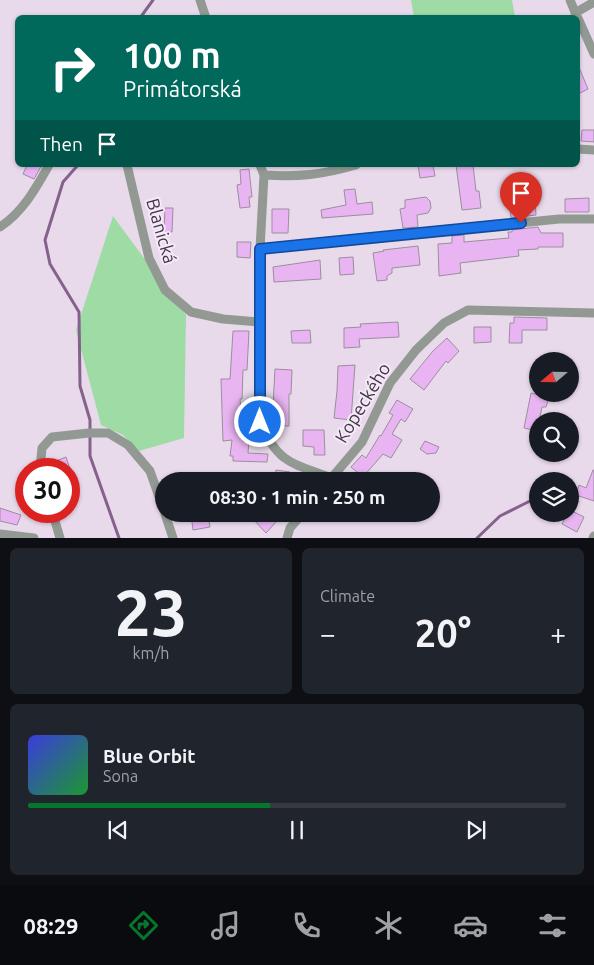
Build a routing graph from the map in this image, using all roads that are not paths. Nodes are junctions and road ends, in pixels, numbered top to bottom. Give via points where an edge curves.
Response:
1 (200, 0) edge
2 (570, 0) edge
3 (594, 2) edge
4 (205, 15) edge
5 (577, 15) edge
6 (578, 15) edge
7 (580, 23) edge
8 (594, 54) edge
9 (580, 149) edge
10 (594, 150) edge
11 (48, 167) edge
12 (127, 167) edge
13 (261, 167) edge
14 (349, 167) edge
15 (264, 175) junction
16 (594, 219) edge
17 (0, 227) edge
18 (260, 249) junction
19 (594, 313) edge
20 (260, 322) junction
21 (41, 458) edge
22 (313, 472) edge
23 (337, 472) edge
24 (155, 486) edge
25 (168, 522) edge
26 (295, 522) edge
27 (56, 523) edge
28 (0, 534) edge
29 (34, 538) edge
30 (60, 538) edge
31 (174, 538) edge
32 (287, 538) edge

1 - 4 street
2 - 5 street
3 - 6 street
7 - 8 street
9 - 10 street
11 - 17 street via 34,192 11,220
12 - 20 street, Blanická via 148,258 165,290 191,312
13 - 15 street
14 - 15 street via 298,177
15 - 18 street
16 - 18 street via 558,219
18 - 20 street
19 - 23 street, Kopeckého via 468,310 444,323 416,350 390,383 362,442
20 - 22 street via 260,422 268,442 282,458
21 - 24 street via 42,448 52,437 108,434 128,445 150,471
25 - 31 street
26 - 32 street
27 - 30 street
28 - 29 street

